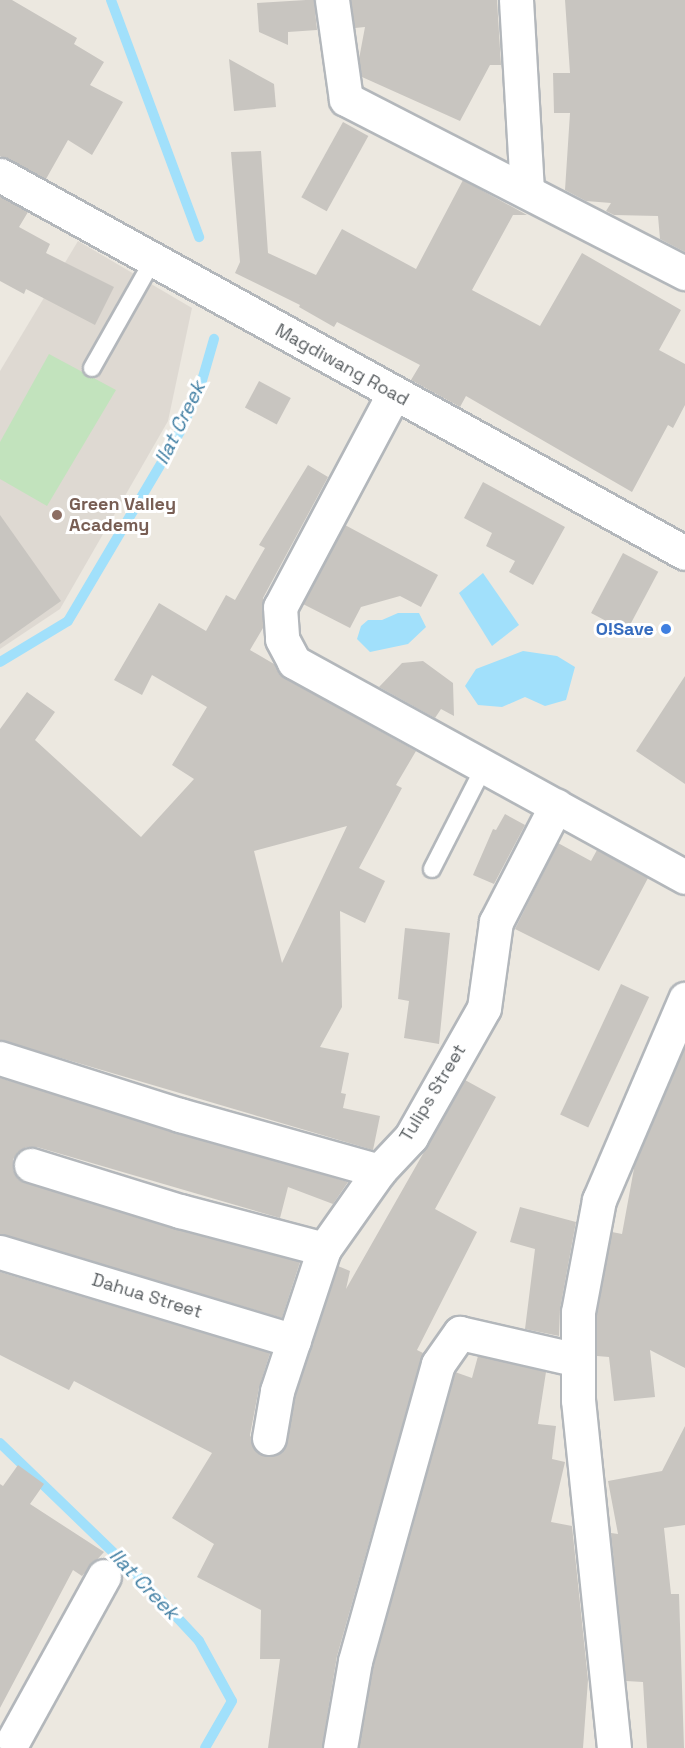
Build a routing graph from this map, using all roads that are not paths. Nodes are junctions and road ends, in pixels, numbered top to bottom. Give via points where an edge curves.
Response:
1 (332, 0) edge
2 (516, 0) edge
3 (0, 175) edge
4 (527, 190) junction
5 (153, 260) junction
6 (685, 273) edge
7 (92, 368) dead end
8 (394, 393) junction
9 (685, 553) edge
10 (484, 767) junction
11 (556, 806) junction
12 (432, 868) dead end
13 (685, 877) edge
14 (685, 999) edge
15 (0, 1058) edge
16 (31, 1165) dead end
17 (379, 1171) junction
18 (324, 1249) junction
19 (0, 1251) edge
20 (294, 1341) junction
21 (578, 1360) junction
22 (268, 1438) dead end
23 (104, 1576) dead end
24 (17, 1740) edge
25 (340, 1748) edge
26 (614, 1748) edge

1 - 4 street via 346,99
2 - 4 street
3 - 5 street, Magdiwang Road
4 - 6 street
5 - 7 lane
5 - 8 street, Magdiwang Road
8 - 9 street, Magdiwang Road
8 - 10 street via 280,607 282,639 294,662
10 - 11 street
10 - 12 lane
11 - 13 street
11 - 17 street, Tulips Street via 496,922 484,1008 411,1137
14 - 21 street via 599,1200 578,1312
15 - 17 street via 180,1115
16 - 18 street via 180,1211
17 - 18 street, Tulips Street
18 - 20 street, Tulips Street
19 - 20 street, Dahua Street
20 - 22 street, Tulips Street via 277,1391
21 - 25 street via 460,1333 438,1364 355,1661
21 - 26 street via 578,1400
23 - 24 street

